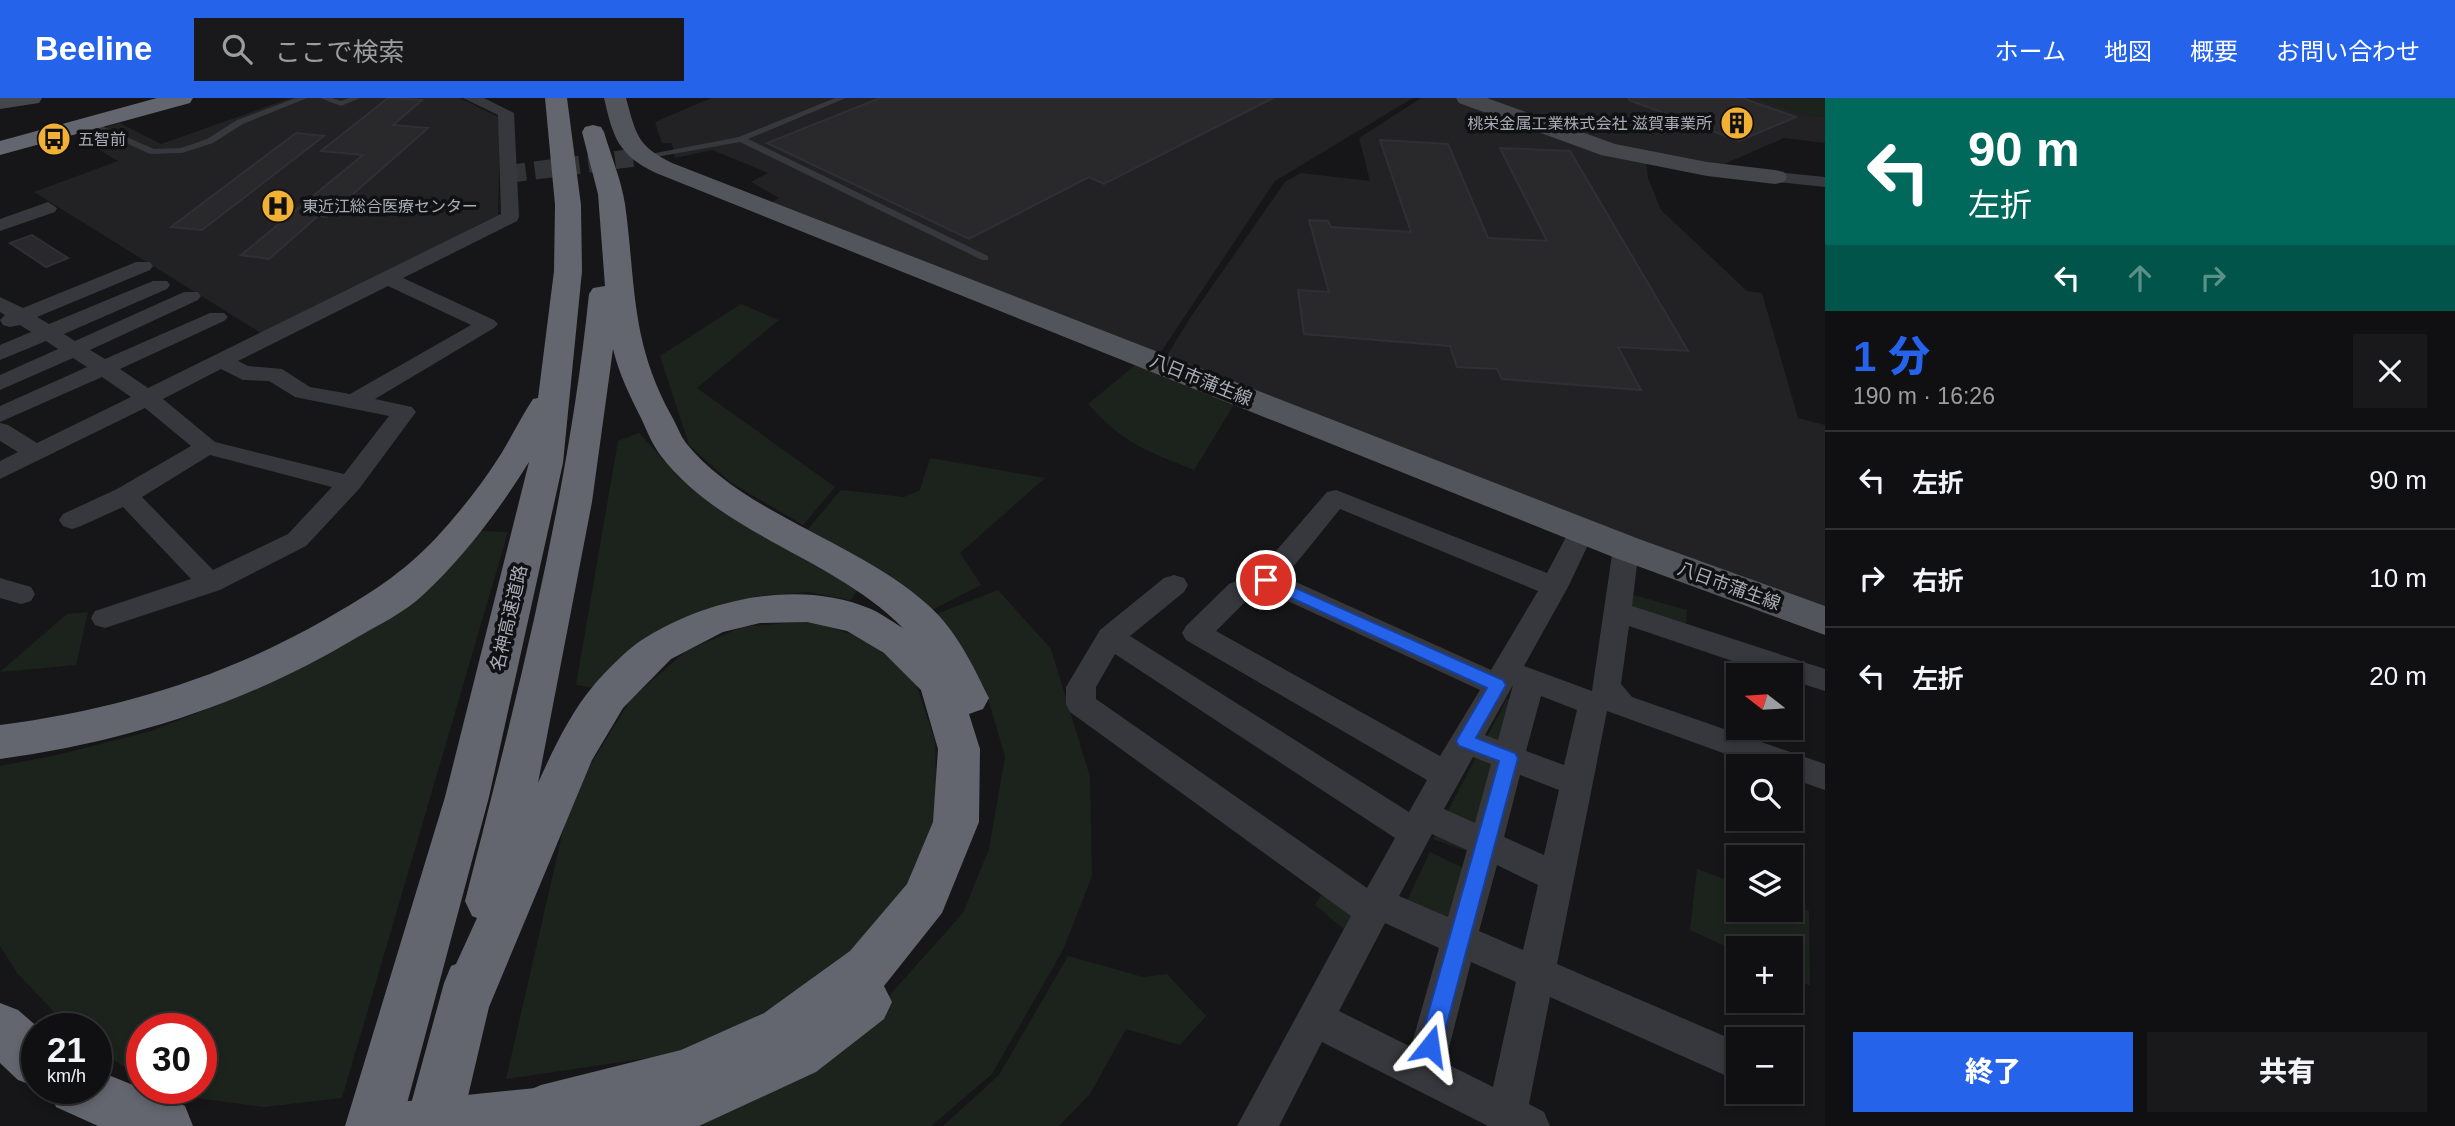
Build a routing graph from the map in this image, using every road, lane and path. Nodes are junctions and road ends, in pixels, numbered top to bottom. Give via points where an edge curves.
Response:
1 (31, 98) edge
2 (182, 98) edge
3 (303, 98) edge
4 (324, 98) edge
5 (356, 98) edge
6 (471, 98) edge
7 (556, 98) edge
8 (615, 98) edge
9 (842, 98) edge
10 (1467, 98) edge
11 (0, 102) edge
12 (588, 115) edge
13 (89, 124) junction
14 (741, 139) junction
15 (0, 148) edge
16 (639, 157) junction
17 (1775, 177) joint
18 (1825, 182) edge
19 (48, 208) dead end
20 (0, 225) edge
21 (985, 258) dead end
22 (143, 266) dead end
23 (387, 278) junction
24 (160, 285) dead end
25 (191, 296) dead end
26 (0, 303) edge
27 (21, 317) junction
28 (217, 317) dead end
29 (0, 326) edge
30 (48, 333) junction
31 (76, 348) junction
32 (0, 353) edge
33 (223, 360) junction
34 (104, 368) junction
35 (557, 380) junction
36 (0, 383) edge
37 (149, 398) junction
38 (354, 402) junction
39 (0, 415) edge
40 (0, 430) edge
41 (207, 447) junction
42 (35, 453) junction
43 (0, 471) edge
44 (350, 483) junction
45 (126, 495) junction
46 (72, 520) dead end
47 (1582, 530) junction
48 (1626, 548) junction
49 (1266, 580) junction
50 (210, 583) junction
51 (1174, 585) dead end
52 (1554, 587) junction
53 (1617, 612) junction
54 (105, 618) dead end
55 (1825, 621) edge
56 (1110, 637) junction
57 (1511, 679) junction
58 (1825, 680) edge
59 (1603, 700) junction
60 (1465, 741) junction
61 (0, 742) edge
62 (1509, 758) junction
63 (1446, 775) junction
64 (1825, 777) edge
65 (1576, 783) junction
66 (1420, 824) junction
67 (1486, 844) junction
68 (1556, 877) junction
69 (1374, 907) junction
70 (1459, 940) junction
71 (1535, 974) junction
72 (463, 1007) junction
73 (1317, 1020) junction
74 (0, 1028) edge
75 (21, 1047) edge
76 (1726, 1057) edge
77 (1423, 1073) junction
78 (111, 1104) edge
79 (1519, 1120) edge
80 (165, 1126) edge
81 (373, 1126) edge
82 (404, 1126) edge
83 (433, 1126) edge
84 (612, 1126) edge
85 (1257, 1126) edge

1 - 11 street
2 - 13 highway
3 - 13 lane via 182,150 153,152
4 - 5 lane via 341,104
6 - 23 street via 506,113 510,218
7 - 35 highway, 名神高速道路 via 568,205 568,271
8 - 16 main road via 625,135
9 - 14 lane
10 - 17 street via 1609,149
12 - 72 highway via 603,201 605,268 583,466 513,801
12 - 84 highway via 612,200 619,305 628,354 674,450 718,491 883,588 925,624 961,675 983,744 980,826 949,907 887,986 797,1054 684,1105
13 - 15 highway
14 - 16 lane
14 - 21 lane
16 - 47 main road, 八日市蒲生線
17 - 18 street
19 - 20 street
22 - 27 street
23 - 33 street
23 - 38 street via 487,324
24 - 30 street
25 - 31 street
26 - 27 street
27 - 29 street
27 - 30 street
28 - 34 street
30 - 31 street
30 - 32 street
31 - 34 street
31 - 36 street
33 - 37 street
33 - 38 street via 243,373 274,374 303,392
34 - 37 street
34 - 39 street
35 - 61 highway via 509,469 466,529 405,589 316,645 213,693 104,725
35 - 81 highway, 名神高速道路 via 545,463 467,797
37 - 41 street
37 - 42 street
38 - 44 street via 404,412
40 - 42 street
41 - 44 street
41 - 45 street
42 - 43 street
44 - 50 street via 297,540
45 - 46 street
45 - 50 street
47 - 48 main road, 八日市蒲生線
47 - 52 street
48 - 53 street
48 - 55 main road, 八日市蒲生線
49 - 52 street via 1336,498
49 - 57 street
49 - 63 street via 1239,591 1196,633
50 - 54 street
51 - 56 street
52 - 57 street
53 - 58 street
53 - 59 street
56 - 66 street
56 - 69 street via 1081,687 1081,704
57 - 59 street
57 - 60 street
57 - 62 street
59 - 64 street
59 - 65 street
60 - 62 street
60 - 63 street
62 - 65 street
62 - 67 street
63 - 66 street
65 - 68 street
66 - 67 street
66 - 69 street
67 - 68 street
67 - 70 street
68 - 71 street
69 - 70 street
69 - 73 street
70 - 71 street
70 - 77 street
71 - 76 street
71 - 79 street
72 - 82 highway, bridge via 573,754 608,697 657,649 712,621 760,609 807,608 858,619 898,643 939,684 959,749 956,822 925,898 868,968 782,1031 684,1076 541,1112
72 - 83 highway
73 - 77 street
73 - 85 street
74 - 75 highway
77 - 79 street
78 - 80 highway

